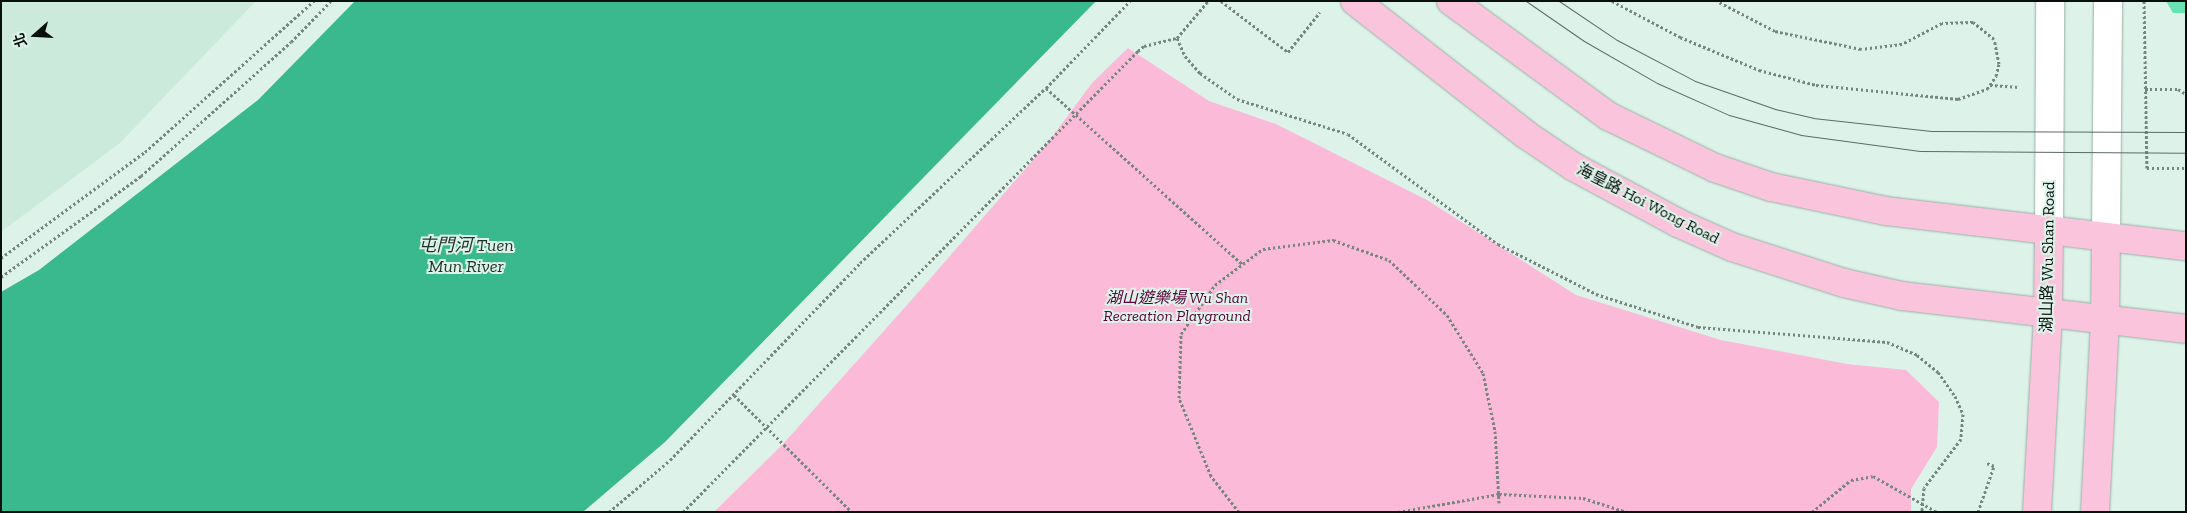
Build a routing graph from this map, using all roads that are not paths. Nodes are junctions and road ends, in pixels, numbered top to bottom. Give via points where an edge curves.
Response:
1 (1355, 1) edge
2 (1451, 1) edge
3 (2050, 1) edge
4 (2108, 1) edge
5 (2049, 230) junction
6 (2106, 237) junction
7 (2186, 246) edge
8 (2048, 314) junction
9 (2105, 321) junction
10 (2186, 330) edge
11 (2037, 512) edge
12 (2095, 512) edge

1 - 8 main road, 海皇路 Hoi Wong Road via 1525,134 1574,167 1678,223 1732,247 1844,283 1961,305
2 - 5 main road via 1608,116 1715,168 1828,201
3 - 5 street, 湖山路 Wu Shan Road
4 - 6 street
5 - 6 main road
5 - 8 main road, 湖山路 Wu Shan Road
6 - 7 main road
6 - 9 main road
8 - 9 main road, 海皇路 Hoi Wong Road
8 - 11 main road, 湖山路 Wu Shan Road
9 - 10 main road, 海皇路 Hoi Wong Road
9 - 12 main road

